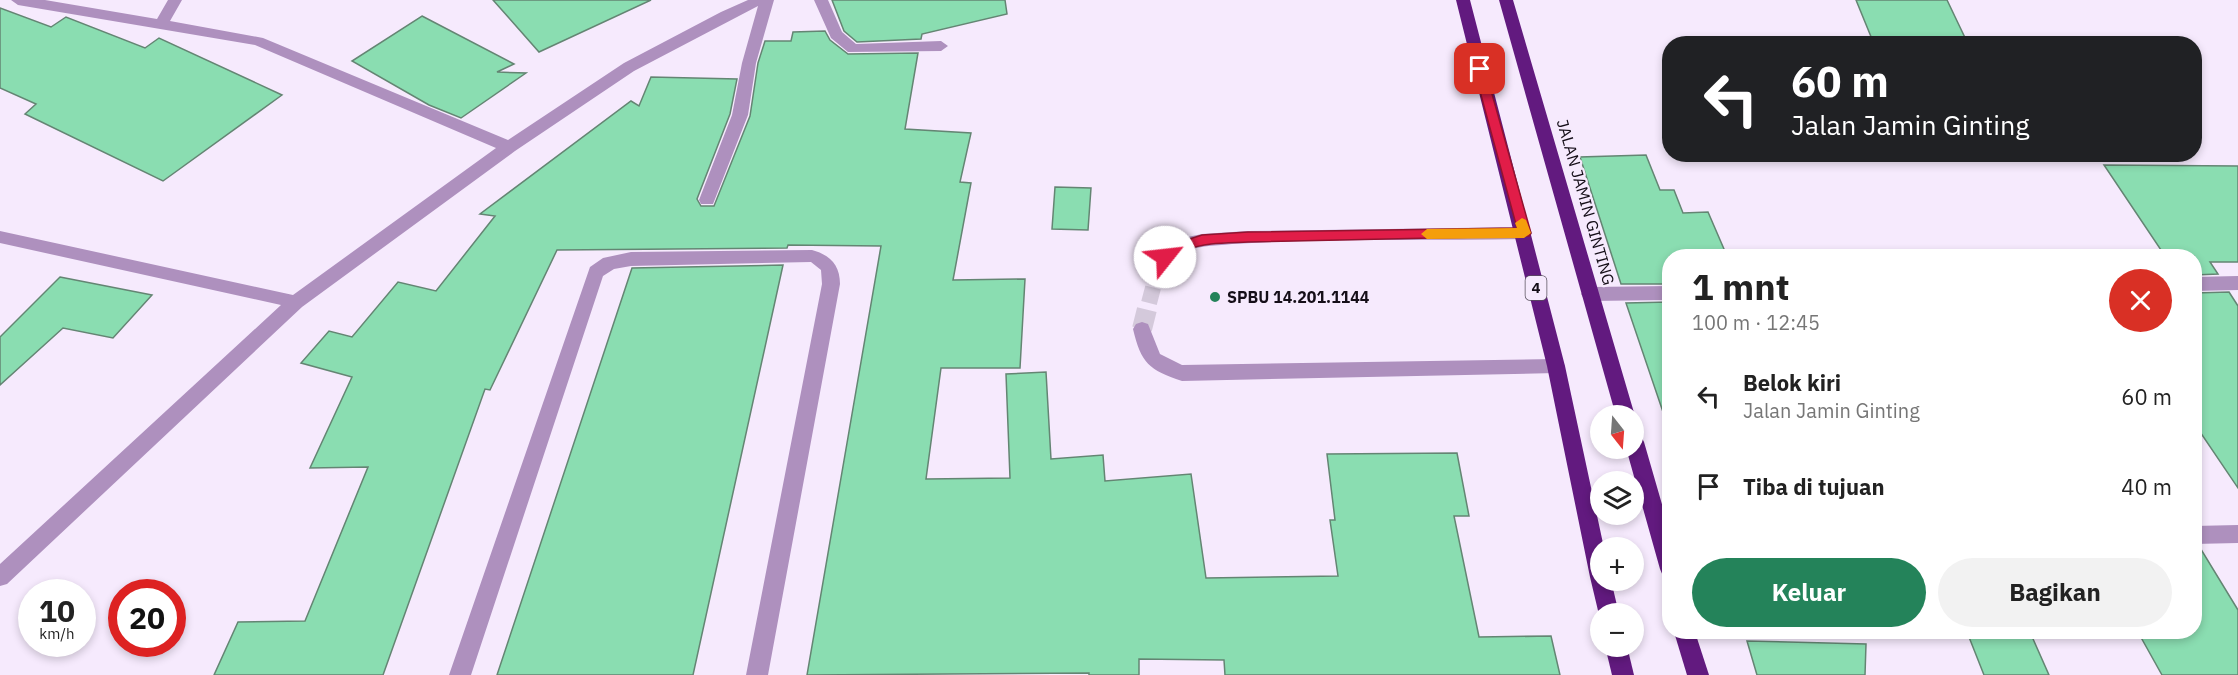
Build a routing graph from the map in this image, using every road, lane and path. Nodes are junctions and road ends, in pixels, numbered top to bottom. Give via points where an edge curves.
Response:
1 (18, 0) edge
2 (176, 0) edge
3 (760, 0) edge
4 (767, 0) edge
5 (821, 0) edge
6 (1463, 0) edge
7 (1506, 0) edge
8 (160, 24) junction
9 (942, 46) dead end
10 (509, 147) junction
11 (707, 200) dead end
12 (1524, 233) junction
13 (0, 237) edge
14 (1158, 269) tunnel mouth
15 (2202, 284) edge
16 (2238, 284) edge
17 (1662, 293) edge
18 (1590, 294) junction
19 (296, 302) junction
20 (1142, 329) tunnel mouth
21 (1556, 366) junction
22 (1623, 405) edge
23 (1639, 459) edge
24 (1662, 530) edge
25 (2238, 534) edge
26 (2202, 535) edge
27 (1592, 537) edge
28 (0, 577) edge
29 (1687, 639) edge
30 (1619, 657) edge
31 (460, 675) edge
32 (757, 675) edge
33 (1623, 675) edge
34 (1698, 675) edge

1 - 8 street
2 - 8 street
3 - 10 street via 629,67
4 - 11 street via 749,63 740,115
5 - 9 street via 837,38 844,45
6 - 12 highway, 4
7 - 18 highway, JALAN JAMIN GINTING
8 - 10 street via 258,41
10 - 19 street
12 - 14 street via 1202,240 1170,252
12 - 21 highway, 4
13 - 19 street
15 - 16 street
17 - 18 street
18 - 22 highway, JALAN JAMIN GINTING
19 - 28 street
20 - 21 street via 1152,359 1171,369 1194,374
21 - 27 highway, 4
23 - 24 highway
25 - 26 street
29 - 34 highway
30 - 33 highway
31 - 32 street via 596,272 609,263 631,259 812,256 826,263 831,284

